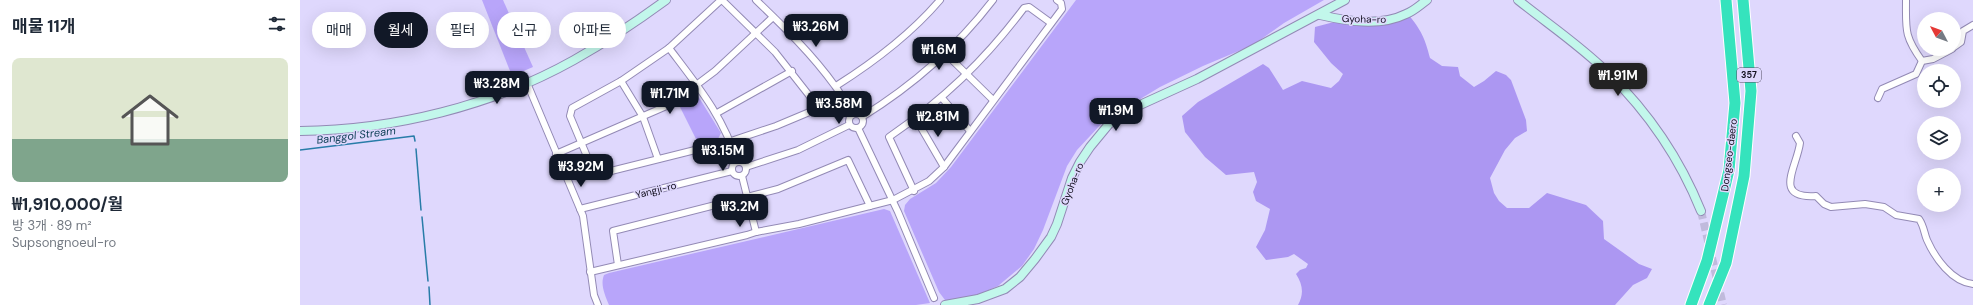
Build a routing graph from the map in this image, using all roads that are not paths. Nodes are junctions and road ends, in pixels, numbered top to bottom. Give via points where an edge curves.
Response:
1 (666, 0) edge
2 (721, 0) edge
3 (756, 0) edge
4 (940, 0) edge
5 (993, 0) edge
6 (1057, 0) edge
7 (1345, 0) edge
8 (1427, 0) edge
9 (1518, 0) edge
10 (1726, 0) edge
11 (1743, 0) edge
12 (1906, 0) edge
13 (1320, 15) junction
14 (773, 16) junction
15 (1051, 23) junction
16 (1973, 25) edge
17 (756, 33) junction
18 (1961, 42) edge
19 (669, 48) junction
20 (945, 53) junction
21 (1940, 56) edge
22 (1922, 62) junction
23 (792, 71) junction
24 (967, 75) junction
25 (621, 81) junction
26 (527, 83) junction
27 (698, 86) junction
28 (836, 86) junction
29 (942, 98) junction
30 (1878, 98) dead end
31 (993, 100) junction
32 (717, 113) junction
33 (852, 115) junction
34 (643, 117) junction
35 (862, 117) junction
36 (916, 118) junction
37 (849, 125) junction
38 (858, 128) junction
39 (300, 131) edge
40 (970, 131) junction
41 (1796, 136) dead end
42 (731, 141) junction
43 (581, 143) junction
44 (556, 154) junction
45 (658, 159) junction
46 (737, 162) junction
47 (944, 166) junction
48 (746, 167) junction
49 (732, 171) junction
50 (742, 176) junction
51 (914, 191) junction
52 (747, 198) junction
53 (893, 200) junction
54 (870, 206) junction
55 (580, 209) junction
56 (1701, 210) tunnel mouth
57 (756, 232) junction
58 (618, 265) junction
59 (590, 272) junction
60 (1973, 284) edge
61 (934, 298) dead end
62 (598, 305) edge
63 (945, 305) edge
64 (1691, 305) edge
65 (1710, 305) edge

1 - 26 street via 573,61
2 - 17 street
2 - 19 street
3 - 14 street
4 - 28 street via 891,47
5 - 20 street
6 - 15 street via 1061,3 1062,9
7 - 13 street, Gyoha-ro
8 - 13 street, Gyoha-ro via 1408,14 1387,20 1338,19
9 - 56 street via 1607,72 1632,97 1654,125 1676,160
10 - 64 highway, Dongseo-daero / 357 via 1735,103 1730,155 1708,261
11 - 65 highway, Dongseo-daero / 357 via 1751,91 1744,176 1726,263
12 - 22 street via 1906,24 1910,44
13 - 63 street, Gyoha-ro via 1306,20 1197,79 1128,110 1109,124 1080,162 1051,237 1020,277 1004,289 978,299
14 - 17 street
14 - 28 street
15 - 24 street via 1029,7 1024,8
15 - 31 street
16 - 18 street via 1963,31
17 - 23 street
17 - 27 street
19 - 25 street
19 - 27 street
20 - 24 street
20 - 35 street via 908,86
21 - 22 street
22 - 30 street via 1916,74 1882,89
23 - 32 street
23 - 42 street via 819,108
24 - 29 street
24 - 31 street
25 - 34 street
25 - 43 street via 572,108 570,116
26 - 39 street via 452,109 402,121
26 - 44 street
27 - 32 street
27 - 34 street via 671,104
28 - 33 street
29 - 36 street
29 - 40 street
31 - 40 street
32 - 42 street
33 - 35 street via 858,114
33 - 37 street via 849,118
34 - 43 street
34 - 45 street
35 - 38 street via 863,122
36 - 47 street
36 - 51 street via 889,137
37 - 38 street
37 - 48 street via 798,150
38 - 53 street
40 - 47 street
41 - 60 street via 1800,143 1791,190 1796,195 1816,196 1831,207 1865,204 1884,207 1896,215 1919,219 1926,239 1939,261 1955,277
42 - 45 street
42 - 46 street
43 - 44 street
43 - 45 street via 594,173 599,174
44 - 55 street
46 - 48 street via 742,162
46 - 49 street via 733,164
47 - 51 street
48 - 50 street via 746,173
49 - 50 street via 736,176
49 - 55 street, Yangji-ro
50 - 52 street
51 - 53 street
52 - 54 street via 778,189 848,160
52 - 57 street
52 - 58 street via 613,231
53 - 54 street
53 - 61 street
54 - 57 street
55 - 59 street
57 - 58 street
58 - 59 street
59 - 62 street

